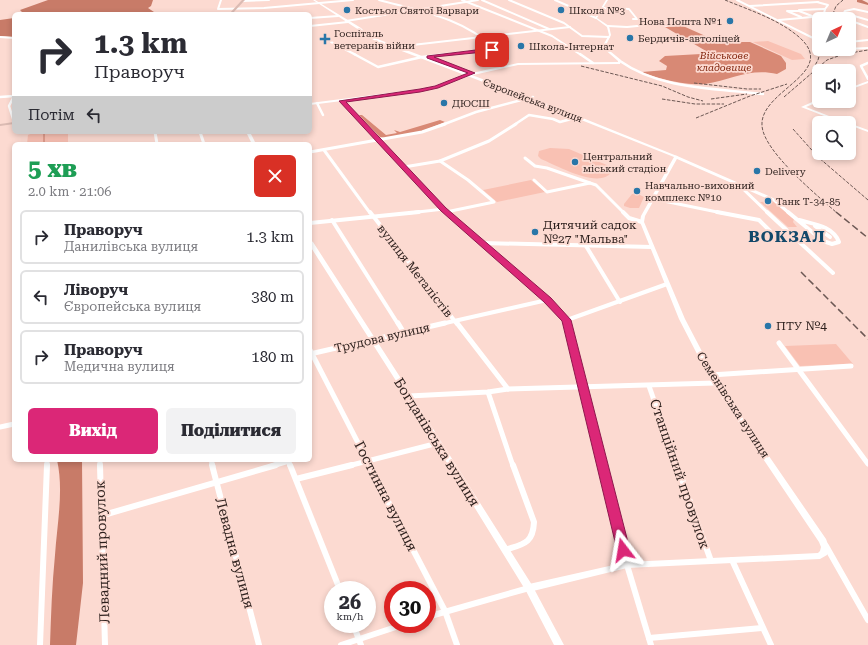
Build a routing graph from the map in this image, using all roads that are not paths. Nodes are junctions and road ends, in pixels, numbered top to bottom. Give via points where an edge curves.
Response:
1 (221, 0) edge
2 (243, 0) edge
3 (269, 0) edge
4 (314, 0) edge
5 (353, 0) edge
6 (379, 0) edge
7 (462, 0) edge
8 (478, 0) edge
9 (482, 0) edge
10 (509, 0) edge
11 (555, 0) edge
12 (607, 0) edge
13 (738, 0) edge
14 (809, 0) edge
15 (467, 2) junction
16 (818, 2) junction
17 (319, 3) junction
18 (748, 6) junction
19 (604, 8) junction
20 (234, 9) junction
21 (825, 9) junction
22 (418, 10) junction
23 (798, 11) junction
24 (232, 12) edge
25 (824, 12) edge
26 (846, 12) edge
27 (868, 12) edge
28 (338, 16) junction
29 (856, 16) edge
30 (812, 17) edge
31 (812, 17) edge
32 (312, 18) edge
33 (596, 18) junction
34 (803, 18) junction
35 (633, 19) dead end
36 (778, 20) junction
37 (868, 20) edge
38 (347, 22) junction
39 (856, 23) edge
40 (312, 26) edge
41 (608, 26) junction
42 (667, 26) dead end
43 (570, 27) junction
44 (868, 27) edge
45 (360, 29) junction
46 (540, 30) junction
47 (549, 30) junction
48 (483, 36) junction
49 (0, 37) edge
50 (610, 37) junction
51 (812, 37) edge
52 (12, 38) edge
53 (868, 40) edge
54 (856, 41) edge
55 (331, 42) dead end
56 (401, 46) junction
57 (394, 47) junction
58 (868, 48) edge
59 (856, 49) edge
60 (422, 57) junction
61 (428, 57) junction
62 (620, 61) junction
63 (593, 63) junction
64 (612, 63) junction
65 (868, 63) edge
66 (627, 65) junction
67 (473, 73) junction
68 (468, 75) junction
69 (867, 79) edge
70 (856, 85) edge
71 (763, 94) dead end
72 (12, 96) edge
73 (0, 97) edge
74 (533, 97) junction
75 (529, 98) junction
76 (12, 100) edge
77 (342, 101) junction
78 (812, 102) edge
79 (312, 104) edge
80 (317, 104) junction
81 (322, 115) dead end
82 (12, 116) edge
83 (825, 116) edge
84 (579, 117) junction
85 (12, 122) edge
86 (0, 125) edge
87 (856, 127) edge
88 (868, 131) edge
89 (380, 140) junction
90 (641, 142) junction
91 (324, 150) junction
92 (312, 152) edge
93 (676, 157) junction
94 (525, 158) dead end
95 (440, 160) junction
96 (404, 167) junction
97 (534, 180) dead end
98 (590, 183) junction
99 (738, 183) junction
100 (654, 199) junction
101 (445, 210) junction
102 (373, 216) junction
103 (332, 220) junction
104 (799, 220) junction
105 (642, 222) junction
106 (312, 223) edge
107 (810, 223) junction
108 (770, 231) dead end
109 (830, 237) junction
110 (836, 237) junction
111 (819, 238) junction
112 (481, 243) junction
113 (312, 245) edge
114 (586, 246) junction
115 (652, 248) junction
116 (833, 273) dead end
117 (667, 284) junction
118 (548, 300) junction
119 (620, 302) junction
120 (567, 320) junction
121 (454, 322) junction
122 (404, 333) junction
123 (372, 340) junction
124 (779, 343) dead end
125 (312, 352) edge
126 (312, 354) edge
127 (851, 366) dead end
128 (797, 369) junction
129 (711, 375) junction
130 (716, 382) junction
131 (649, 386) junction
132 (583, 388) junction
133 (508, 389) junction
134 (488, 392) junction
135 (409, 396) junction
136 (12, 424) edge
137 (0, 427) edge
138 (438, 443) junction
139 (368, 461) junction
140 (47, 462) edge
141 (100, 462) edge
142 (212, 462) edge
143 (286, 462) edge
144 (289, 462) edge
145 (868, 464) edge
146 (296, 479) junction
147 (217, 483) junction
148 (100, 516) junction
149 (823, 541) junction
150 (506, 550) junction
151 (831, 555) junction
152 (820, 556) junction
153 (732, 560) junction
154 (711, 561) junction
155 (627, 565) junction
156 (336, 581) edge
157 (529, 588) junction
158 (445, 611) junction
159 (436, 614) edge
160 (868, 620) edge
161 (762, 628) junction
162 (384, 632) edge
163 (360, 642) edge
164 (650, 642) edge
165 (40, 645) edge
166 (105, 645) edge
167 (259, 645) edge
168 (341, 645) edge
169 (457, 645) edge
170 (559, 645) edge
171 (771, 645) edge

1 - 20 street via 218,9
2 - 3 street
2 - 20 main road
4 - 17 street, Європейська вулиця
5 - 17 street
6 - 22 street
7 - 15 street
8 - 15 street
9 - 47 street
10 - 43 street
11 - 33 street
12 - 19 main road
13 - 18 street
14 - 16 street
15 - 22 street
15 - 46 street
16 - 18 street
16 - 21 street via 828,4
17 - 20 street
17 - 28 street, Європейська вулиця
18 - 36 street
19 - 33 main road
19 - 35 street via 629,9 637,19
20 - 24 main road
21 - 23 street
21 - 25 street
22 - 38 street
22 - 48 street via 454,20
23 - 30 street
23 - 34 street via 787,11
26 - 27 street
28 - 32 street
28 - 38 street, Європейська вулиця
29 - 37 street
31 - 34 street
33 - 41 main road
34 - 36 street
36 - 51 street
38 - 40 street
38 - 45 street, Європейська вулиця
39 - 44 street
41 - 42 street
41 - 50 main road
43 - 47 street
43 - 50 street via 582,36
45 - 56 street, Європейська вулиця
45 - 57 street, Європейська вулиця via 365,34
46 - 47 street
46 - 48 street
46 - 63 street
48 - 56 street
48 - 61 street via 494,49
49 - 52 street
50 - 62 main road via 603,47
53 - 54 street
55 - 60 street via 378,67
56 - 57 street
56 - 61 street, Європейська вулиця
57 - 60 street, Європейська вулиця
58 - 59 street
60 - 61 street
60 - 68 street, Європейська вулиця
61 - 67 street, Європейська вулиця
62 - 64 main road
62 - 66 street
63 - 64 main road
63 - 67 main road via 522,64
64 - 66 street
65 - 69 street via 861,66
66 - 71 street via 642,75 660,80 689,86
67 - 68 main road
67 - 74 street, Європейська вулиця
68 - 75 street, Європейська вулиця
68 - 77 main road via 429,89
69 - 70 main road
72 - 73 street
74 - 75 street
74 - 90 street, Європейська вулиця
75 - 84 street, Європейська вулиця
75 - 89 street via 476,112 422,132
76 - 82 street via 9,106
77 - 80 main road
77 - 89 street
78 - 83 main road via 804,107
79 - 80 main road
80 - 81 street
84 - 90 street, Європейська вулиця
84 - 95 street via 560,122 529,115 489,141
85 - 86 main road
87 - 88 main road
89 - 91 street
89 - 96 street
90 - 93 street, Європейська вулиця
91 - 92 street
91 - 102 street, вулиця Металістів
93 - 99 street, Європейська вулиця
93 - 100 street
94 - 98 street via 535,166
95 - 96 street
95 - 101 street via 494,202
96 - 101 street
97 - 98 street via 547,192
98 - 105 street via 596,185 629,218
99 - 104 street, Європейська вулиця via 774,200
99 - 116 street
100 - 105 street
100 - 108 street via 759,220
101 - 102 street
101 - 112 street
102 - 103 street
102 - 121 street, вулиця Металістів
103 - 106 street
103 - 122 street
104 - 107 street
104 - 111 street, Європейська вулиця
105 - 115 street, Семенівська вулиця
107 - 109 street
107 - 110 street via 825,227
109 - 110 street
109 - 111 street
110 - 111 street via 839,240 835,244
112 - 114 street
112 - 118 street
113 - 123 main road, Богданівська вулиця
114 - 115 street
114 - 119 street
115 - 117 street, Семенівська вулиця
117 - 119 street
117 - 129 street, Семенівська вулиця
118 - 120 street
118 - 121 street, Трудова вулиця
119 - 120 street
120 - 132 street
121 - 122 street, Трудова вулиця
121 - 133 street, вулиця Металістів
122 - 123 street, Трудова вулиця
123 - 125 street, Трудова вулиця
123 - 135 main road, Богданівська вулиця
124 - 128 street
126 - 139 street, Гостинна вулиця
127 - 128 street
128 - 129 street
128 - 145 street
129 - 130 street, Семенівська вулиця
130 - 131 street
130 - 149 street, Семенівська вулиця
131 - 132 street
131 - 154 street, Станційний провулок
132 - 133 street
132 - 155 street
133 - 134 street
134 - 135 street
134 - 150 street via 534,522 534,533 530,541
135 - 138 main road, Богданівська вулиця
136 - 137 street
138 - 139 street
138 - 150 main road, Богданівська вулиця
139 - 146 street
139 - 158 street, Гостинна вулиця
140 - 165 street
141 - 148 street, Левадний провулок
142 - 147 street, Левадна вулиця
143 - 147 street
144 - 146 street
146 - 156 street
147 - 148 street
147 - 167 street, Левадна вулиця
148 - 166 street, Левадний провулок
149 - 151 street, Семенівська вулиця
149 - 152 street via 825,550
150 - 157 main road, Богданівська вулиця
151 - 152 street
151 - 160 street, Семенівська вулиця
152 - 153 street
153 - 154 street
153 - 161 street
154 - 155 street
155 - 157 street
155 - 164 street
157 - 158 street
157 - 170 main road, Богданівська вулиця
158 - 159 street
158 - 169 street, Гостинна вулиця
161 - 164 street
161 - 171 street
162 - 163 street
163 - 168 street

